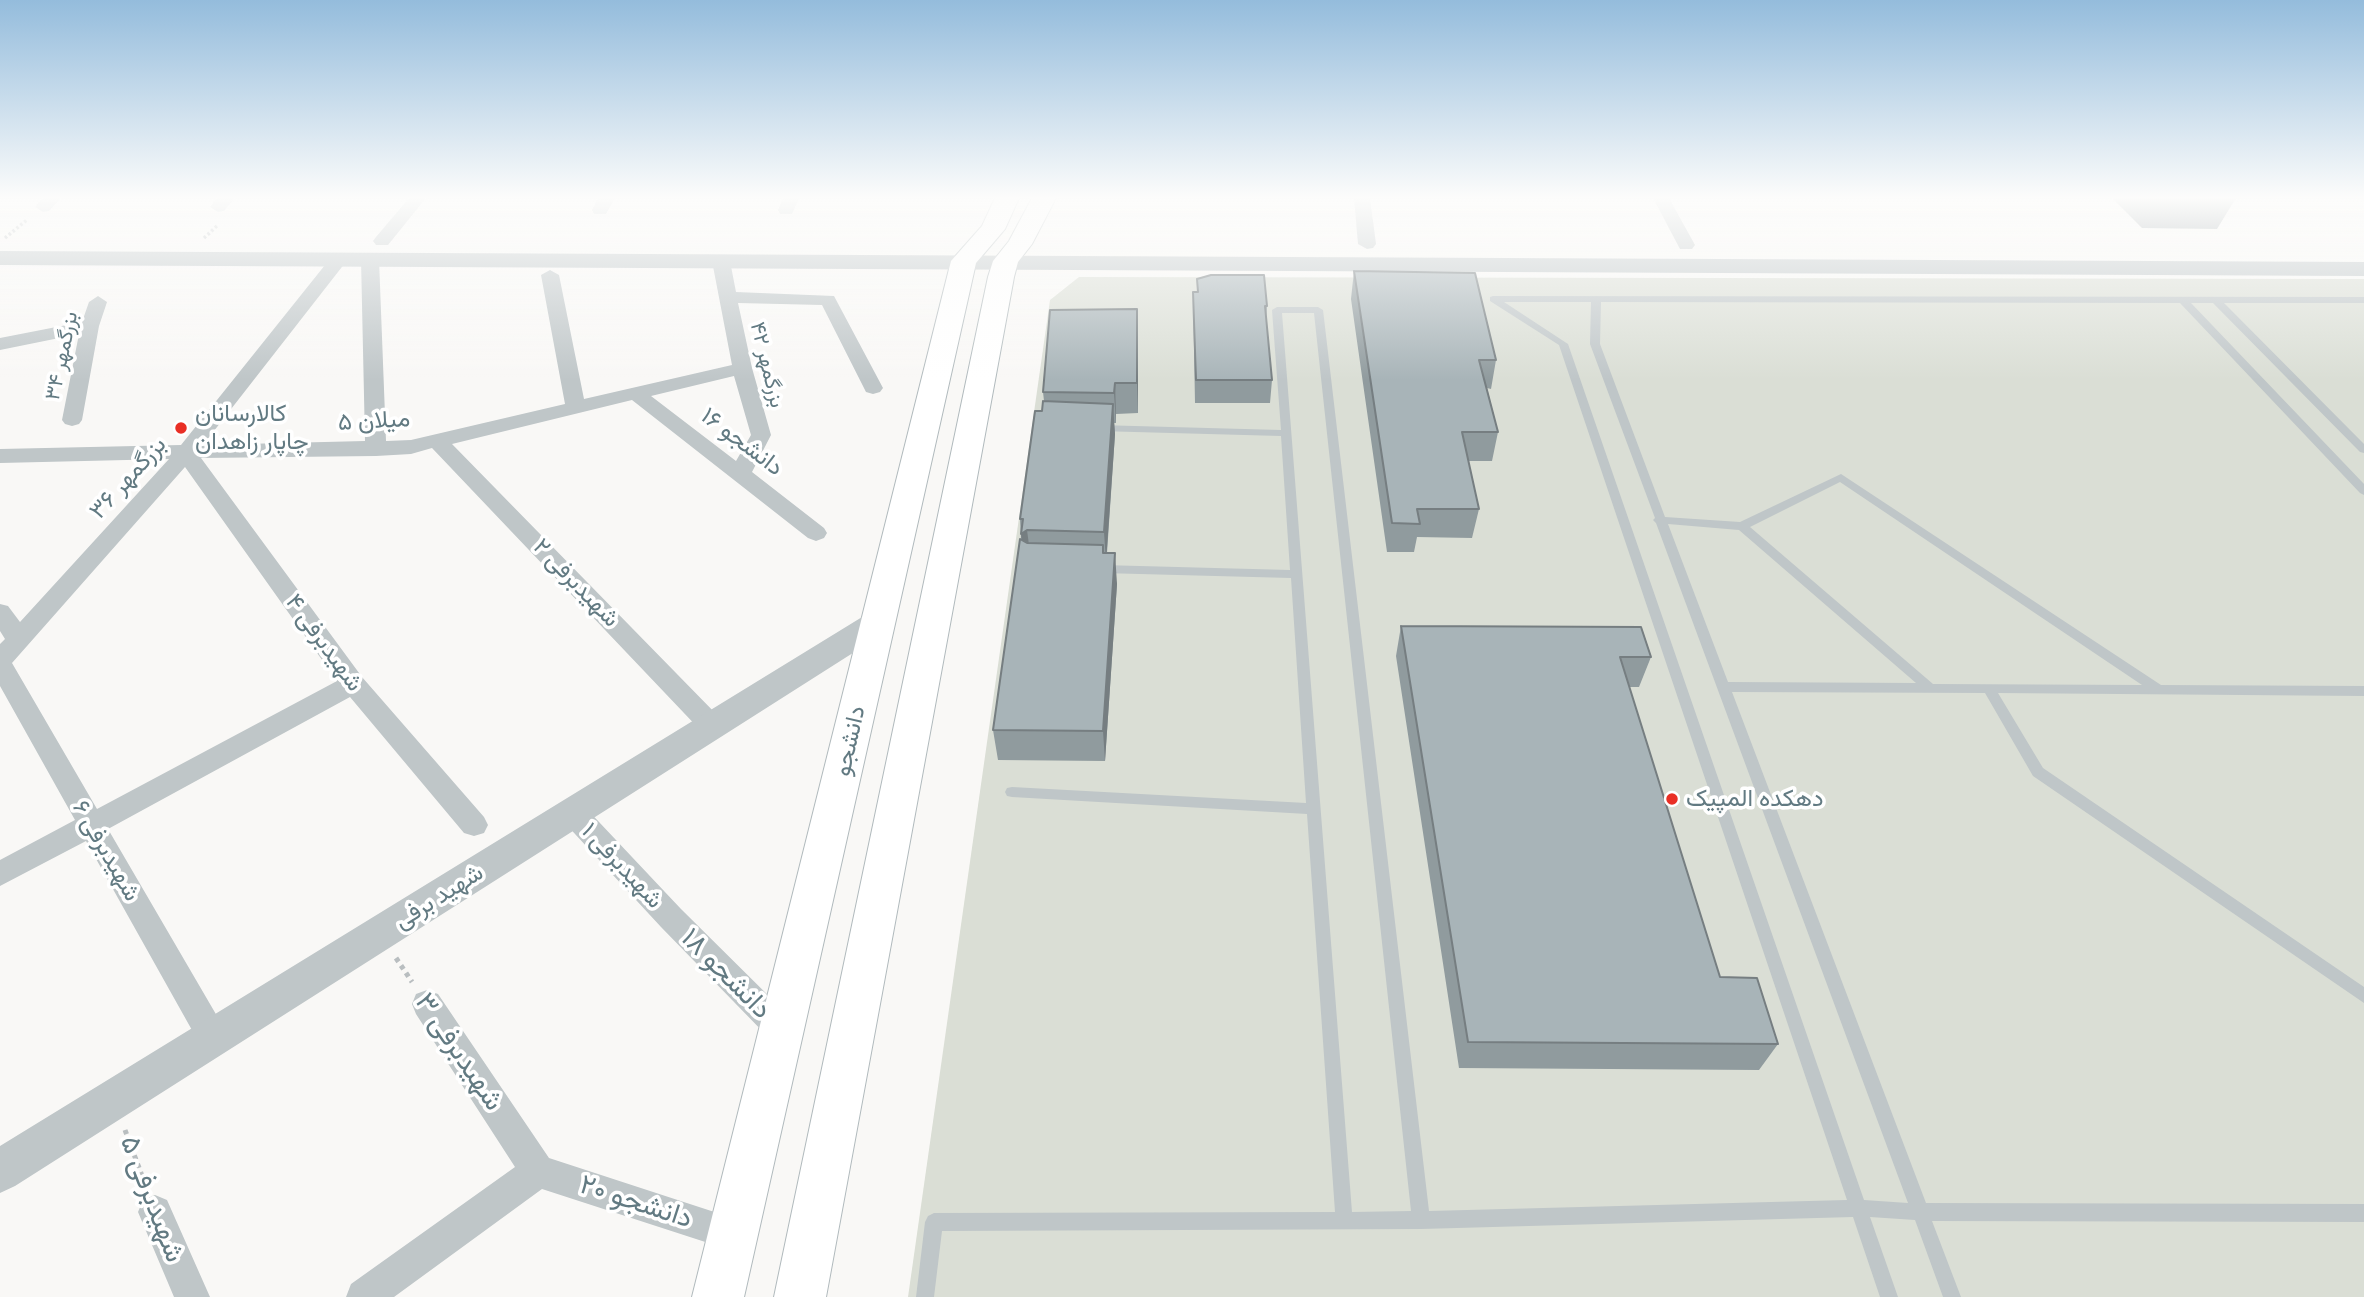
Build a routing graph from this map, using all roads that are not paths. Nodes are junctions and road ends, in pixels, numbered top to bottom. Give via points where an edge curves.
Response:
1 (327, 259) edge
2 (339, 259) joint
3 (376, 259) edge
4 (643, 259) edge
5 (805, 259) edge
6 (990, 259) edge
7 (991, 259) edge
8 (1849, 259) edge
9 (2197, 259) edge
10 (721, 261) junction
11 (2206, 268) junction
12 (2364, 269) edge
13 (550, 275) dead end
14 (728, 297) junction
15 (1596, 299) junction
16 (2183, 300) junction
17 (2216, 300) junction
18 (2364, 300) edge
19 (98, 302) dead end
20 (90, 327) junction
21 (0, 344) edge
22 (742, 368) junction
23 (873, 388) dead end
24 (635, 393) junction
25 (576, 408) junction
26 (72, 420) dead end
27 (1088, 428) edge
28 (1286, 433) junction
29 (438, 442) junction
30 (376, 449) junction
31 (2364, 450) edge
32 (186, 453) junction
33 (0, 456) edge
34 (740, 474) junction
35 (2364, 491) edge
36 (1659, 520) junction
37 (1742, 526) junction
38 (816, 533) dead end
39 (1087, 568) edge
40 (1297, 573) junction
41 (0, 612) edge
42 (878, 622) junction
43 (18, 639) junction
44 (0, 662) edge
45 (353, 684) junction
46 (1724, 687) junction
47 (1931, 689) junction
48 (1989, 689) junction
49 (2159, 690) junction
50 (2364, 691) edge
51 (712, 726) junction
52 (1012, 792) dead end
53 (1314, 808) junction
54 (573, 813) junction
55 (92, 825) junction
56 (474, 825) dead end
57 (0, 874) edge
58 (671, 918) joint
59 (2364, 996) edge
60 (427, 1004) road end
61 (782, 1030) junction
62 (213, 1038) junction
63 (0, 1171) edge
64 (538, 1171) junction
65 (1858, 1208) junction
66 (155, 1212) road end
67 (1920, 1212) junction
68 (2364, 1213) edge
69 (1344, 1220) junction
70 (1421, 1220) junction
71 (733, 1234) junction
72 (192, 1297) edge
73 (364, 1297) edge
74 (718, 1297) edge
75 (800, 1297) edge
76 (925, 1297) edge
77 (1889, 1297) edge
78 (1952, 1297) edge

1 - 2 street
2 - 32 street, بزرگمهر ۳۶
3 - 30 street
4 - 10 street
5 - 10 street
6 - 42 main road, دانشجو
7 - 75 main road, دانشجو
8 - 11 street
9 - 11 street
10 - 14 street, بزرگمهر ۴۲
11 - 12 street
13 - 25 street
14 - 22 street, بزرگمهر ۴۲
14 - 23 street via 828,300
15 - 16 lane
15 - 36 lane via 1595,344
15 - 65 lane via 1493,299 1563,344
16 - 17 lane
16 - 35 lane
17 - 18 lane
17 - 31 lane
19 - 20 street, بزرگمهر ۳۴
20 - 21 street
20 - 26 street, بزرگمهر ۳۴
22 - 24 street, میلان ۵
22 - 34 street, بزرگمهر ۴۲ via 761,435
24 - 25 street, میلان ۵
24 - 34 street, دانشجو ۱۶
25 - 29 street, میلان ۵
27 - 28 lane
28 - 40 lane
28 - 70 lane via 1277,310 1318,310
29 - 30 street, میلان ۵
29 - 51 street, شهیدبرفی ۲
30 - 32 street, میلان ۵
32 - 33 street, میلان ۵
32 - 43 street, بزرگمهر ۳۶
32 - 45 street, شهیدبرفی ۴
34 - 38 street, دانشجو ۱۶
36 - 37 lane
36 - 46 lane
37 - 47 lane
37 - 49 lane via 1842,477
39 - 40 lane
40 - 53 lane
41 - 43 street
42 - 51 street, شهید برفی
42 - 61 main road, دانشجو
43 - 44 street, بزرگمهر ۳۶
44 - 55 street, شهیدبرفی ۶
45 - 55 street
45 - 56 street, شهیدبرفی ۴
46 - 47 lane
46 - 67 lane
47 - 48 lane
48 - 49 lane
48 - 59 lane via 2038,772
49 - 50 lane
51 - 54 street, شهید برفی
52 - 53 lane
53 - 69 lane
54 - 58 street, شهیدبرفی ۱
54 - 62 street, شهید برفی
55 - 57 street
55 - 62 street, شهیدبرفی ۶
58 - 61 street, دانشجو ۱۸
60 - 64 street, شهیدبرفی ۳
61 - 71 main road, دانشجو
62 - 63 street, شهید برفی
64 - 71 street, دانشجو ۲۰
64 - 73 street
65 - 67 lane
65 - 70 lane
65 - 77 lane
66 - 72 street, شهیدبرفی ۵
67 - 68 lane
67 - 78 lane
69 - 70 lane
69 - 76 lane via 934,1222
71 - 74 main road, دانشجو

